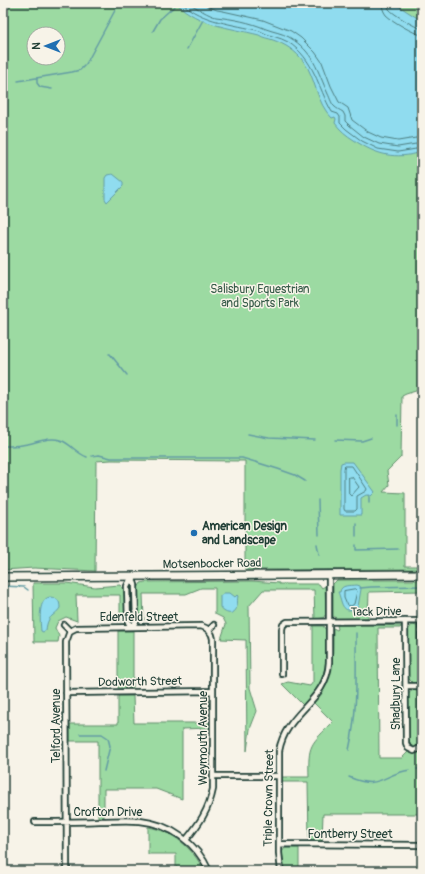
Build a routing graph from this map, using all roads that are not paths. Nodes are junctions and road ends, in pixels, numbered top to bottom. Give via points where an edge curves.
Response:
1 (329, 574) junction
2 (422, 574) edge
3 (132, 576) junction
4 (3, 577) edge
5 (405, 621) junction
6 (422, 621) edge
7 (329, 622) junction
8 (214, 625) dead end
9 (64, 626) dead end
10 (132, 627) junction
11 (209, 630) junction
12 (70, 632) junction
13 (282, 674) dead end
14 (406, 686) junction
15 (421, 686) edge
16 (214, 691) junction
17 (66, 692) junction
18 (422, 732) edge
19 (422, 744) edge
20 (214, 776) junction
21 (278, 776) junction
22 (35, 822) dead end
23 (67, 822) junction
24 (186, 840) junction
25 (279, 844) junction
26 (422, 844) edge
27 (67, 871) edge
28 (209, 871) edge
29 (281, 871) edge

1 - 2 main road, Motsenbocker Road
1 - 3 main road, Motsenbocker Road
1 - 7 street, Triple Crown Street
3 - 4 main road, Motsenbocker Road
3 - 10 street via 135,585 136,621
3 - 10 street via 127,586 128,622
5 - 6 street, Tack Drive
5 - 7 street, Tack Drive
5 - 14 street, Shadbury Lane
6 - 15 street
7 - 13 street, Tack Drive via 285,623 282,629
7 - 21 street, Triple Crown Street via 330,662 326,679 316,696 292,720 283,735 279,751
8 - 11 street
9 - 12 street
10 - 11 street, Edenfeld Street via 201,626
10 - 12 street, Edenfeld Street via 79,627
11 - 16 street, Weymouth Avenue via 213,639
12 - 17 street, Telford Avenue via 66,642
14 - 15 street
14 - 19 street, Shadbury Lane via 407,746 410,750 416,750
15 - 18 street
16 - 17 street, Dodworth Street
16 - 20 street, Weymouth Avenue
17 - 23 street, Telford Avenue
20 - 21 street
20 - 24 street, Weymouth Avenue via 212,795 206,812
21 - 25 street, Triple Crown Street
22 - 23 street, Crofton Drive
23 - 24 street, Crofton Drive via 146,822 167,828
23 - 27 street, Telford Avenue
24 - 28 street, Crofton Drive via 200,855
25 - 26 street, Fontberry Street
25 - 29 street, Triple Crown Street

